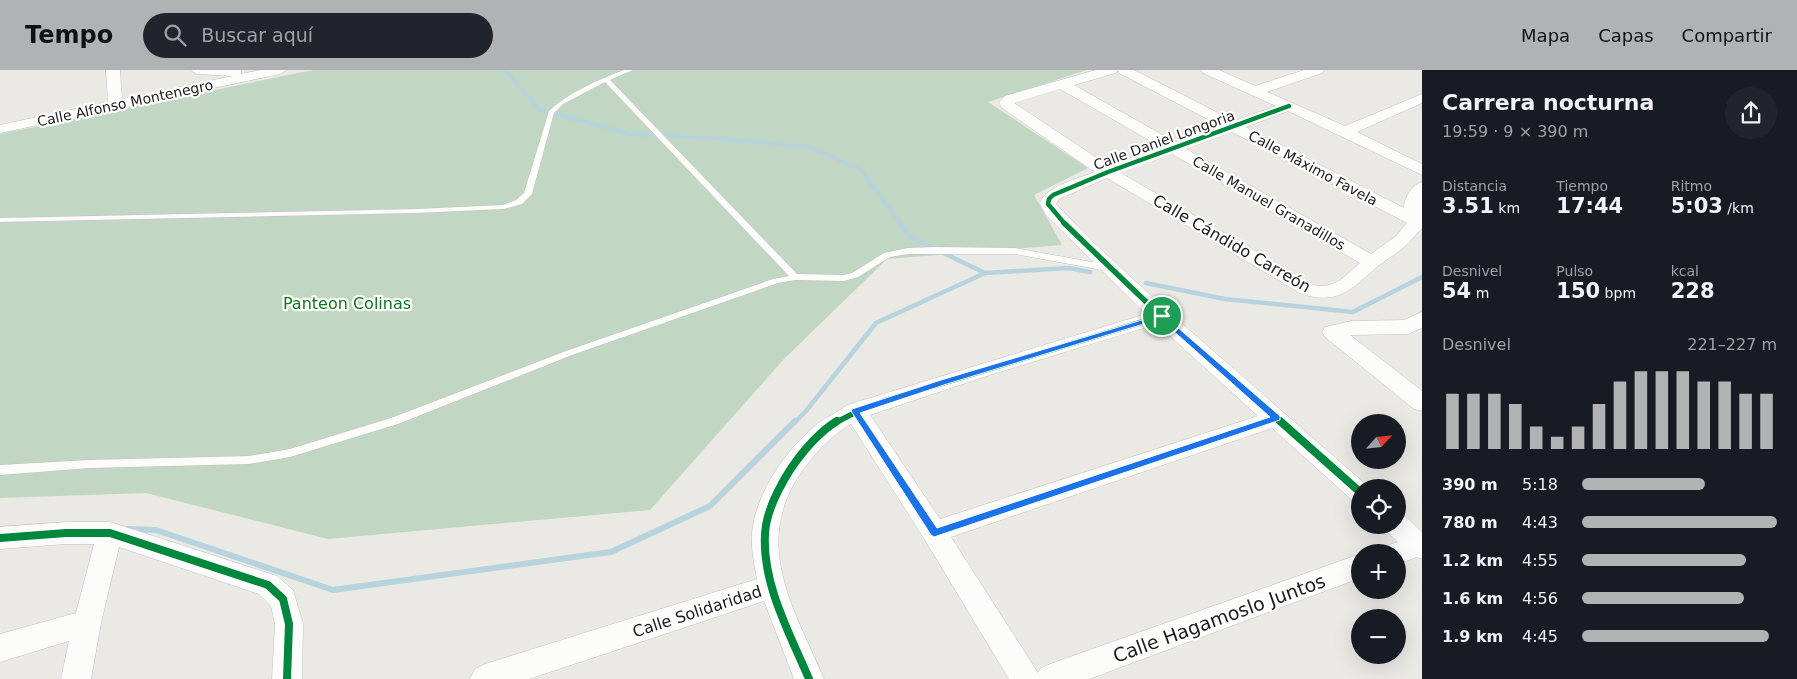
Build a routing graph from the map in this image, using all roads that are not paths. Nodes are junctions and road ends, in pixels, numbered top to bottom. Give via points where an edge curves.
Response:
1 (113, 70) edge
2 (197, 70) edge
3 (280, 70) edge
4 (630, 70) edge
5 (1112, 70) edge
6 (1124, 70) edge
7 (1208, 70) edge
8 (1317, 70) edge
9 (261, 74) junction
10 (606, 79) junction
11 (1062, 84) junction
12 (1255, 91) junction
13 (1422, 98) edge
14 (115, 106) junction
15 (1289, 106) junction
16 (1236, 127) junction
17 (0, 129) edge
18 (1344, 132) junction
19 (1175, 149) junction
20 (1422, 170) edge
21 (1108, 172) junction
22 (1422, 187) edge
23 (0, 220) edge
24 (1419, 223) edge
25 (1372, 262) junction
26 (1108, 268) junction
27 (796, 277) junction
28 (1162, 316) junction
29 (1417, 328) edge
30 (1422, 403) edge
31 (855, 411) junction
32 (1277, 418) junction
33 (0, 470) edge
34 (1351, 484) edge
35 (110, 532) junction
36 (934, 532) junction
37 (1403, 534) edge
38 (0, 538) edge
39 (1413, 548) edge
40 (1351, 569) edge
41 (773, 586) junction
42 (87, 623) junction
43 (0, 648) edge
44 (76, 679) edge
45 (286, 679) edge
46 (485, 679) edge
47 (809, 679) edge
48 (1026, 679) edge
49 (1050, 679) edge

1 - 14 street
2 - 9 street
3 - 9 street, Calle Alfonso Montenegro
4 - 10 lane
5 - 11 street
6 - 16 street, Calle Máximo Favela
7 - 12 street
8 - 12 street
9 - 14 street, Calle Alfonso Montenegro
10 - 23 lane via 561,103 551,112 528,194 519,202 504,207
10 - 27 lane
11 - 19 street, Calle Manuel Granadillos
11 - 21 street, Calle Cándido Carreón via 1010,99 1006,105
12 - 15 street
13 - 18 street
14 - 17 street, Calle Alfonso Montenegro
15 - 16 street, Calle Daniel Longoria
15 - 18 street
16 - 19 street, Calle Daniel Longoria
16 - 24 street, Calle Máximo Favela
18 - 20 street
19 - 21 street, Calle Daniel Longoria
19 - 25 street, Calle Manuel Granadillos
21 - 25 street, Calle Cándido Carreón via 1307,290 1325,293 1340,288 1356,279
21 - 26 street, Calle Daniel Longoria via 1049,199 1048,204
22 - 24 street via 1413,197 1411,209
24 - 25 street, Calle Cándido Carreón
26 - 27 lane via 1015,251 936,250 887,254 855,275 844,278
26 - 28 street
27 - 33 lane via 776,281 569,353 394,421 290,453 249,460
28 - 31 street, Calle Solidaridad
28 - 32 street
29 - 30 street via 1351,328 1332,332 1338,340
31 - 36 street
31 - 41 street, Calle Solidaridad via 823,431 798,458 778,492 765,533
32 - 34 street
32 - 36 street
35 - 38 street
35 - 42 street
35 - 45 street via 268,585 283,599 290,624
36 - 48 street
37 - 39 street
40 - 49 street, Calle Hagamoslo Juntos
41 - 46 street, Calle Solidaridad
41 - 47 street
42 - 43 street
42 - 44 street

